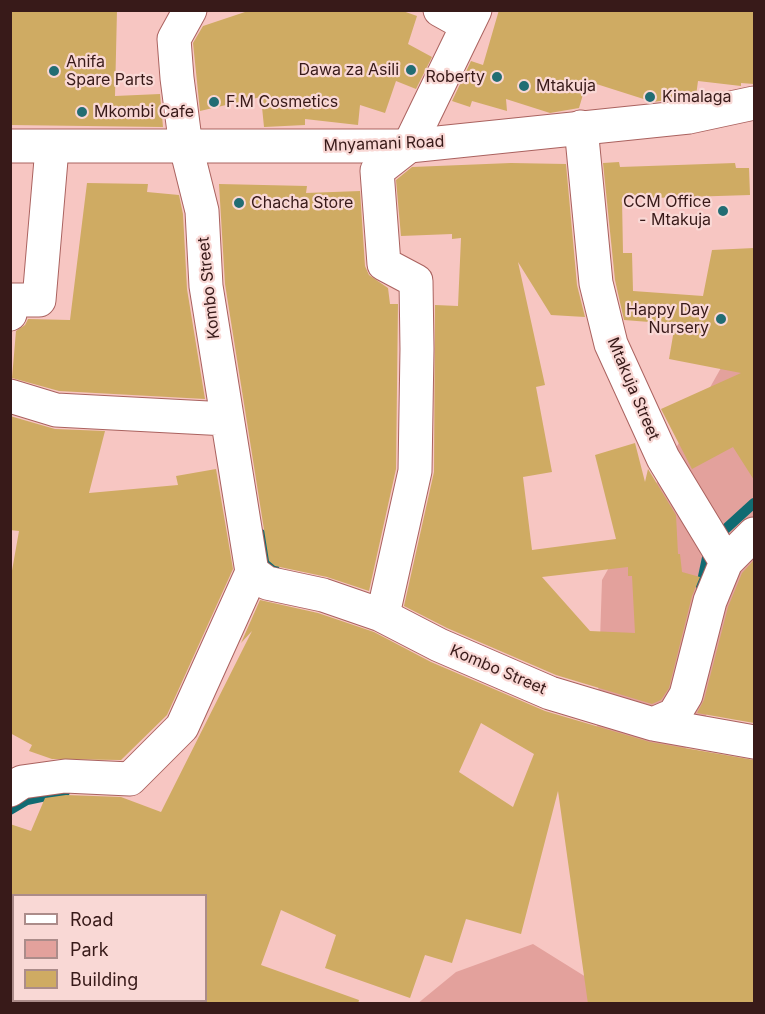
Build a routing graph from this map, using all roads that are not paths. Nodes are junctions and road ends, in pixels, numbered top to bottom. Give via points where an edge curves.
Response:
1 (190, 10) edge
2 (460, 15) edge
3 (754, 103) edge
4 (581, 127) junction
5 (10, 146) edge
6 (410, 146) junction
7 (186, 147) junction
8 (52, 148) junction
9 (10, 314) edge
10 (10, 396) edge
11 (227, 418) junction
12 (754, 534) edge
13 (726, 562) junction
14 (252, 572) junction
15 (381, 615) junction
16 (653, 724) junction
17 (754, 742) edge
18 (10, 790) edge

1 - 7 street, Kombo Street via 174,39
2 - 6 street
3 - 4 street, Mnyamani Road via 689,117
4 - 6 street, Mnyamani Road
4 - 13 street, Mtakuja Street via 596,283 611,344 663,458
5 - 8 street, Mnyamani Road
6 - 7 street, Mnyamani Road
6 - 15 street via 377,171 384,264 416,281 417,349 415,471
7 - 8 street, Mnyamani Road
7 - 11 street, Kombo Street via 202,212 206,286
8 - 9 street via 39,300 11,300
10 - 11 street via 56,410
11 - 14 street, Kombo Street
12 - 13 street
13 - 16 street via 710,601 686,694 674,715
14 - 15 street, Kombo Street via 267,583 323,595
14 - 18 street via 182,727 130,779 64,776 22,783
15 - 16 street, Kombo Street via 438,645 550,693
16 - 17 street, Kombo Street

